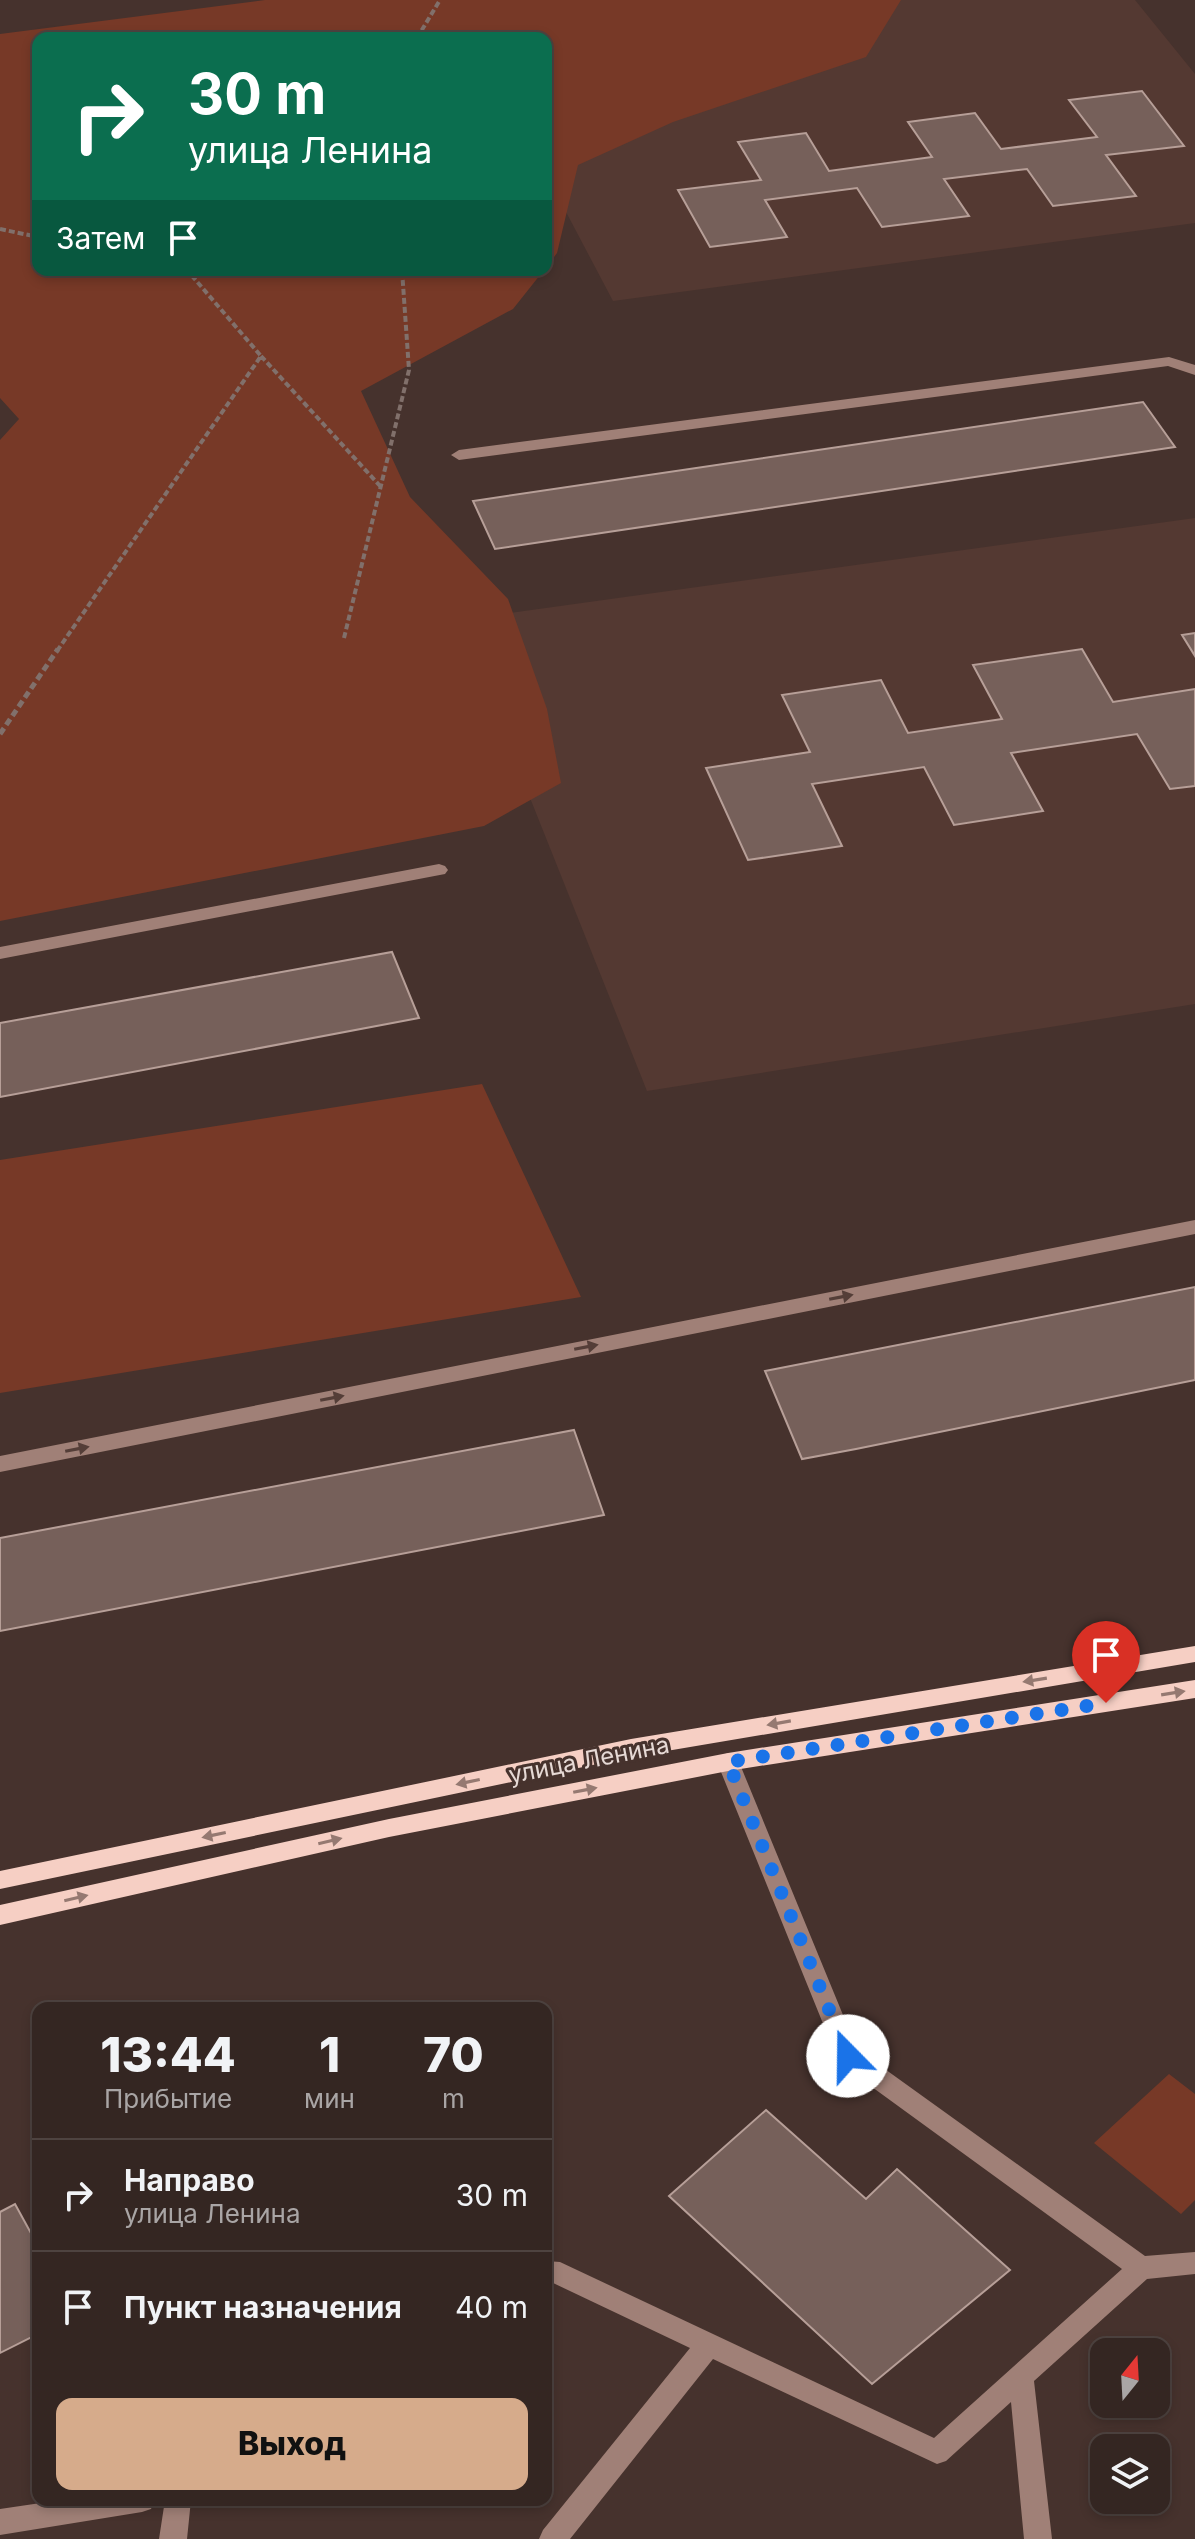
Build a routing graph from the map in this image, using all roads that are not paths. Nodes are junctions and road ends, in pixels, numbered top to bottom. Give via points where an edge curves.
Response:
1 (1195, 370) edge
2 (459, 455) dead end
3 (439, 870) dead end
4 (0, 953) edge
5 (1195, 1227) edge
6 (0, 1464) edge
7 (1195, 1654) edge
8 (1195, 1689) edge
9 (728, 1762) junction
10 (0, 1880) edge
11 (0, 1915) edge
12 (1195, 2263) edge
13 (1141, 2268) junction
14 (552, 2270) edge
15 (709, 2345) junction
16 (1021, 2377) junction
17 (103, 2506) edge
18 (177, 2506) edge
19 (0, 2522) edge
20 (173, 2539) edge
21 (553, 2539) edge
22 (1038, 2539) edge

1 - 2 lane via 1169,361
3 - 4 lane
6 -> 5 lane
7 -> 10 main road via 631,1748
9 -> 8 main road, улица Ленина
11 -> 9 main road, улица Ленина via 389,1828
9 - 13 lane via 848,2056
12 - 13 lane
13 - 16 lane
14 - 15 lane
15 - 16 lane via 937,2452
15 - 21 lane
16 - 22 lane
17 - 19 lane
18 - 20 lane

